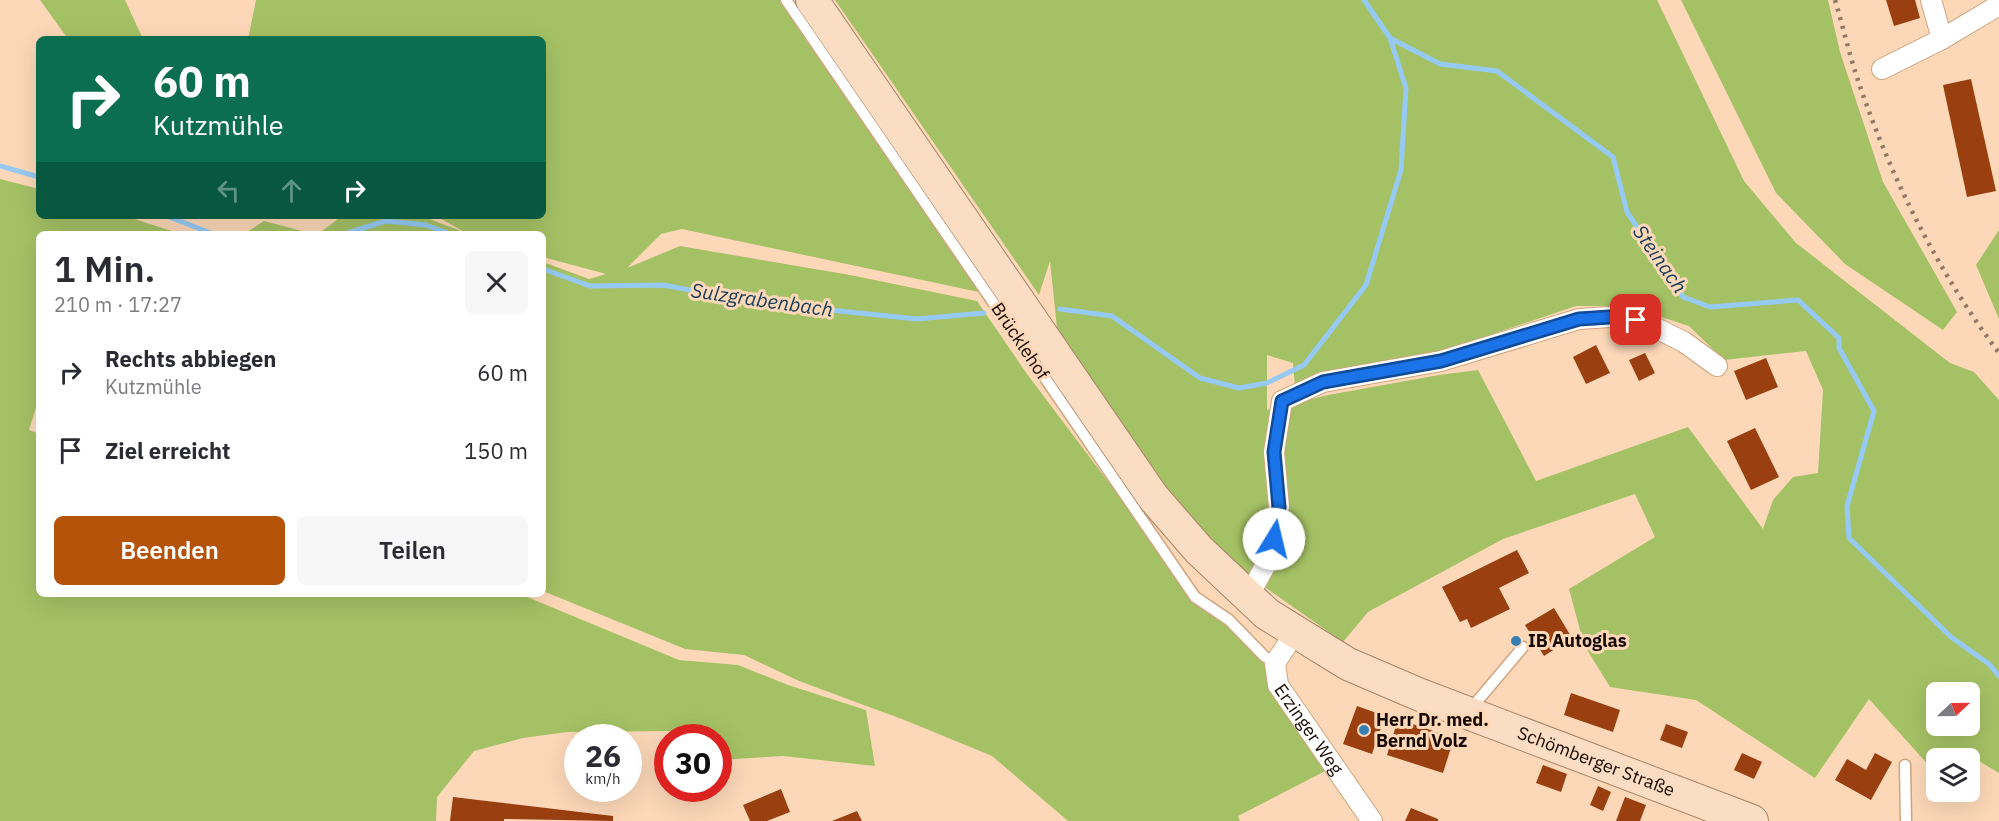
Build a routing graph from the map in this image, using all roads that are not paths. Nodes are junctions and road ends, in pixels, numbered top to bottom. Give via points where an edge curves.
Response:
1 (786, 0) edge
2 (812, 0) edge
3 (1931, 0) edge
4 (1999, 5) edge
5 (1942, 39) junction
6 (1882, 69) dead end
7 (1717, 366) dead end
8 (1248, 597) junction
9 (1295, 633) junction
10 (1523, 647) dead end
11 (1275, 663) junction
12 (1467, 713) junction
13 (1905, 765) dead end
14 (1372, 821) edge
15 (1752, 821) edge
16 (1906, 821) edge

1 - 11 lane, Brücklehof via 1195,597 1229,620
2 - 8 main road, Schömberger Straße via 1153,497 1199,550
3 - 5 street
4 - 5 street
5 - 6 street
7 - 8 street via 1684,342 1633,318 1579,319 1441,361 1323,382 1282,401 1274,452 1279,507 1271,555
8 - 9 main road, Schömberger Straße
9 - 11 street, Erzinger Weg
9 - 12 main road, Schömberger Straße via 1348,664
10 - 12 lane
11 - 14 street, Erzinger Weg via 1278,685
12 - 15 main road, Schömberger Straße
13 - 16 lane

